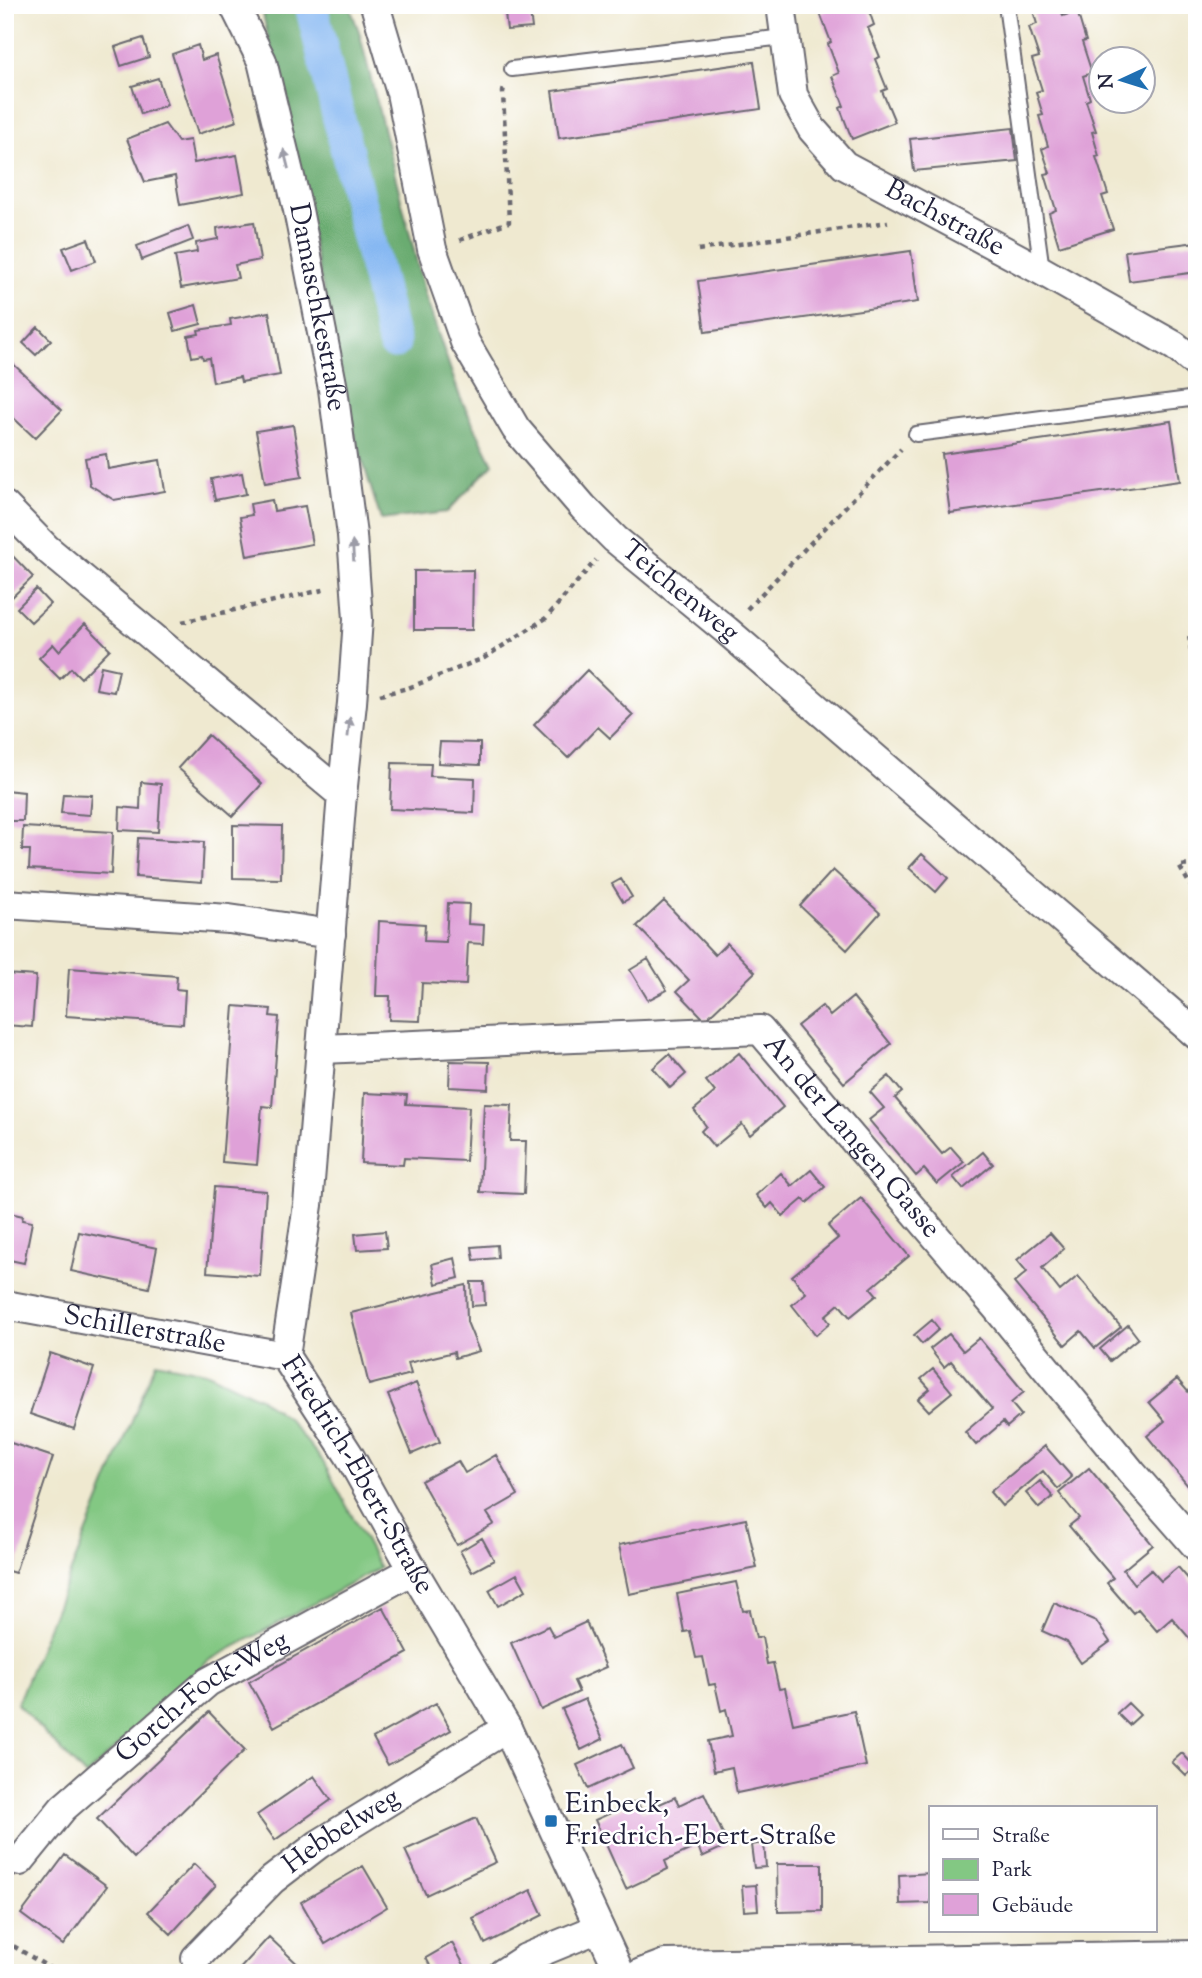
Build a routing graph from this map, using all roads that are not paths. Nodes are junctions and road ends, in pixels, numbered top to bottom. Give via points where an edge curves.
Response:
1 (234, 5) edge
2 (375, 5) edge
3 (782, 5) edge
4 (1006, 5) edge
5 (784, 37) junction
6 (512, 69) road end
7 (1042, 271) junction
8 (1197, 364) edge
9 (1197, 398) edge
10 (916, 434) road end
11 (5, 506) edge
12 (342, 795) junction
13 (5, 904) edge
14 (331, 934) junction
15 (1197, 1035) edge
16 (322, 1049) junction
17 (5, 1305) edge
18 (285, 1356) junction
19 (1197, 1546) edge
20 (412, 1570) junction
21 (508, 1728) junction
22 (20, 1861) dead end
23 (599, 1928) junction
24 (1197, 1955) edge
25 (196, 1958) dead end
26 (503, 1973) edge
27 (620, 1973) edge
28 (641, 1973) edge

12 -> 1 street, Damaschkestraße via 358,620 333,389 298,209 262,61
2 - 15 street, Teichenweg via 401,93 432,250 465,342 516,429 615,538
3 - 5 street, Bachstraße
4 - 7 lane
5 - 6 lane
5 - 7 street, Bachstraße via 793,95 812,129 844,165
7 - 8 street, Bachstraße via 1175,346
9 - 10 lane
11 - 12 street via 46,548
12 - 14 street, Friedrich-Ebert-Straße
13 - 14 street via 229,919
14 - 16 street, Friedrich-Ebert-Straße
16 - 18 street, Friedrich-Ebert-Straße via 308,1205
16 - 19 street, An der Langen Gasse via 760,1030
17 - 18 street, Schillerstraße
18 - 20 street, Friedrich-Ebert-Straße via 349,1455
20 - 21 street, Friedrich-Ebert-Straße
20 - 22 street, Gorch-Fock-Weg via 208,1682 63,1808
21 - 23 street, Friedrich-Ebert-Straße
21 - 25 street, Hebbelweg via 319,1844 272,1880
23 - 26 street via 526,1958
23 - 27 street, Friedrich-Ebert-Straße
24 - 28 street via 665,1964

